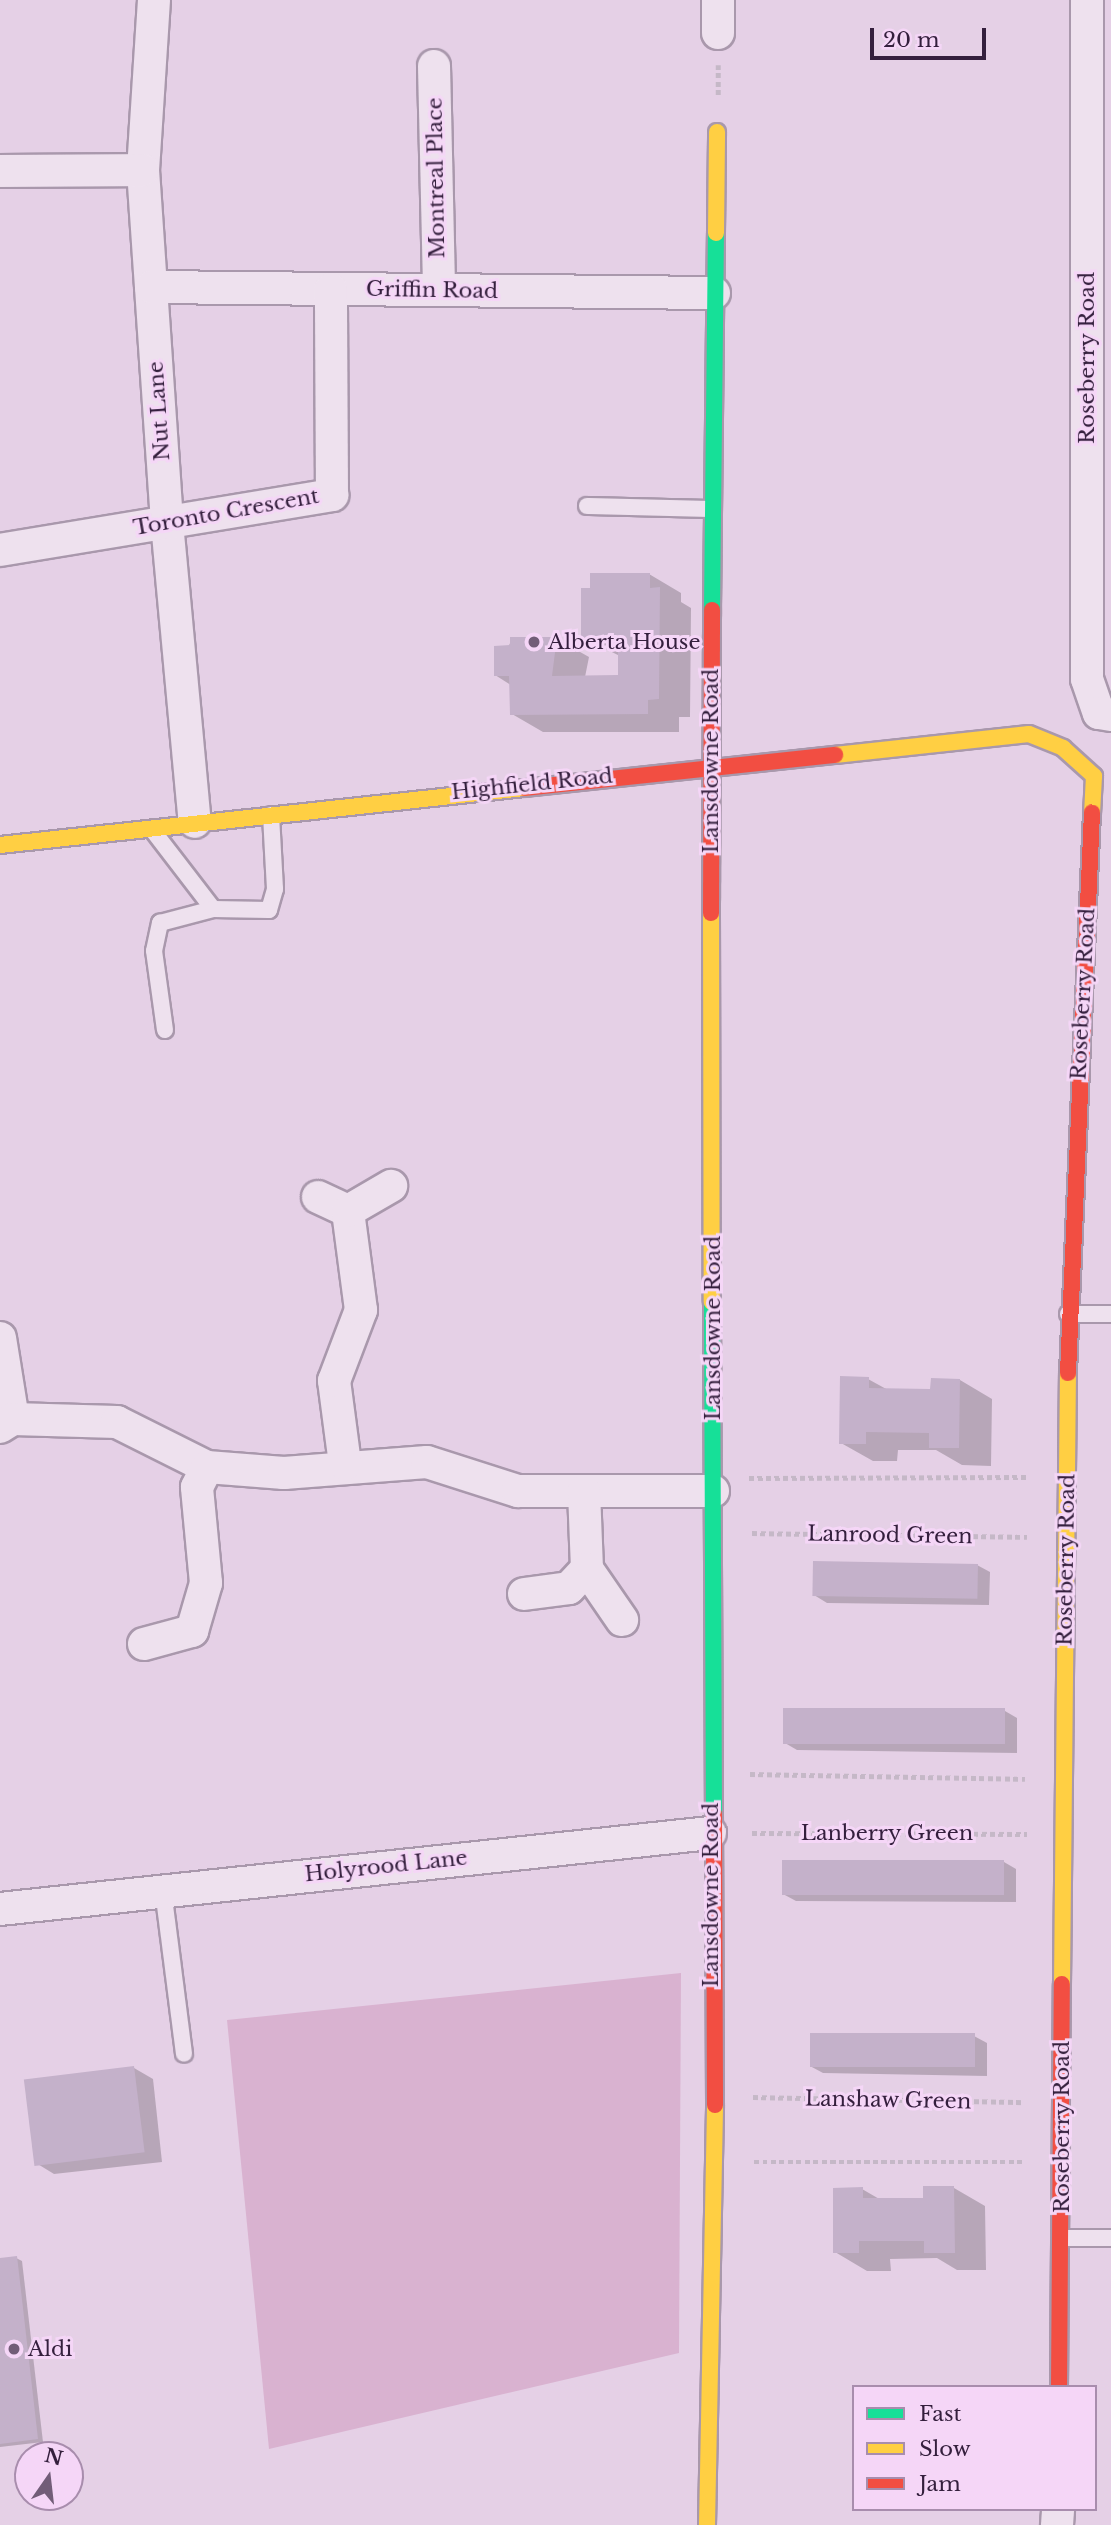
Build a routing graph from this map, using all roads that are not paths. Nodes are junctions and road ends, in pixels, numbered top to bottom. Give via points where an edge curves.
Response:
1 (155, 0) edge
2 (718, 0) edge
3 (1087, 0) edge
4 (718, 33) road end
5 (434, 66) dead end
6 (718, 132) road end
7 (144, 170) junction
8 (0, 172) edge
9 (151, 287) junction
10 (331, 289) junction
11 (439, 290) junction
12 (714, 293) junction
13 (587, 506) dead end
14 (712, 509) junction
15 (167, 523) junction
16 (0, 550) edge
17 (1105, 714) edge
18 (1063, 748) joint
19 (710, 764) junction
20 (271, 813) junction
21 (195, 822) junction
22 (151, 827) junction
23 (0, 845) edge
24 (214, 909) junction
25 (165, 1030) dead end
26 (391, 1186) dead end
27 (318, 1197) dead end
28 (348, 1211) junction
29 (1068, 1314) junction
30 (1111, 1314) edge
31 (0, 1338) edge
32 (7, 1423) edge
33 (345, 1464) junction
34 (207, 1467) junction
35 (713, 1485) junction
36 (584, 1491) junction
37 (587, 1569) junction
38 (524, 1594) dead end
39 (622, 1620) dead end
40 (144, 1644) dead end
41 (710, 1833) junction
42 (163, 1890) junction
43 (0, 1909) edge
44 (184, 2054) dead end
45 (1062, 2238) junction
46 (1111, 2238) edge
47 (1059, 2385) edge
48 (707, 2525) edge

1 - 7 street, Nut Lane
2 - 4 street
3 - 17 street, Roseberry Road via 1087,679
5 - 11 street, Montreal Place
6 - 12 street, Lansdowne Road
7 - 8 street
7 - 9 street, Nut Lane
9 - 10 street, Griffin Road
9 - 15 street, Nut Lane
10 - 11 street, Griffin Road
10 - 15 street, Toronto Crescent via 332,495
11 - 12 street, Griffin Road
12 - 14 street, Lansdowne Road
13 - 14 lane
14 - 19 street, Lansdowne Road
15 - 16 street, Toronto Crescent
15 - 21 street, Nut Lane
18 - 19 street, Highfield Road via 1029,734
18 - 29 street, Roseberry Road via 1094,776
19 - 20 street, Highfield Road
19 - 35 street, Lansdowne Road
20 - 21 street, Highfield Road
20 - 24 lane via 275,889 269,910
21 - 22 street, Highfield Road
22 - 23 street, Highfield Road
22 - 24 lane
24 - 25 lane via 160,923 154,951
26 - 28 street
27 - 28 street
28 - 33 street via 360,1310 334,1381
29 - 30 lane
29 - 45 street, Roseberry Road
31 - 32 street
32 - 34 street via 117,1422
33 - 34 street via 284,1473
33 - 36 street via 427,1462 518,1491
34 - 40 street via 197,1487 206,1583 192,1631
35 - 36 street
35 - 41 street, Lansdowne Road
36 - 37 street
37 - 38 street via 569,1588
37 - 39 street
41 - 42 street, Holyrood Lane
41 - 48 street, Lansdowne Road via 715,2162
42 - 43 street, Holyrood Lane
42 - 44 lane
45 - 46 lane
45 - 47 street, Roseberry Road

